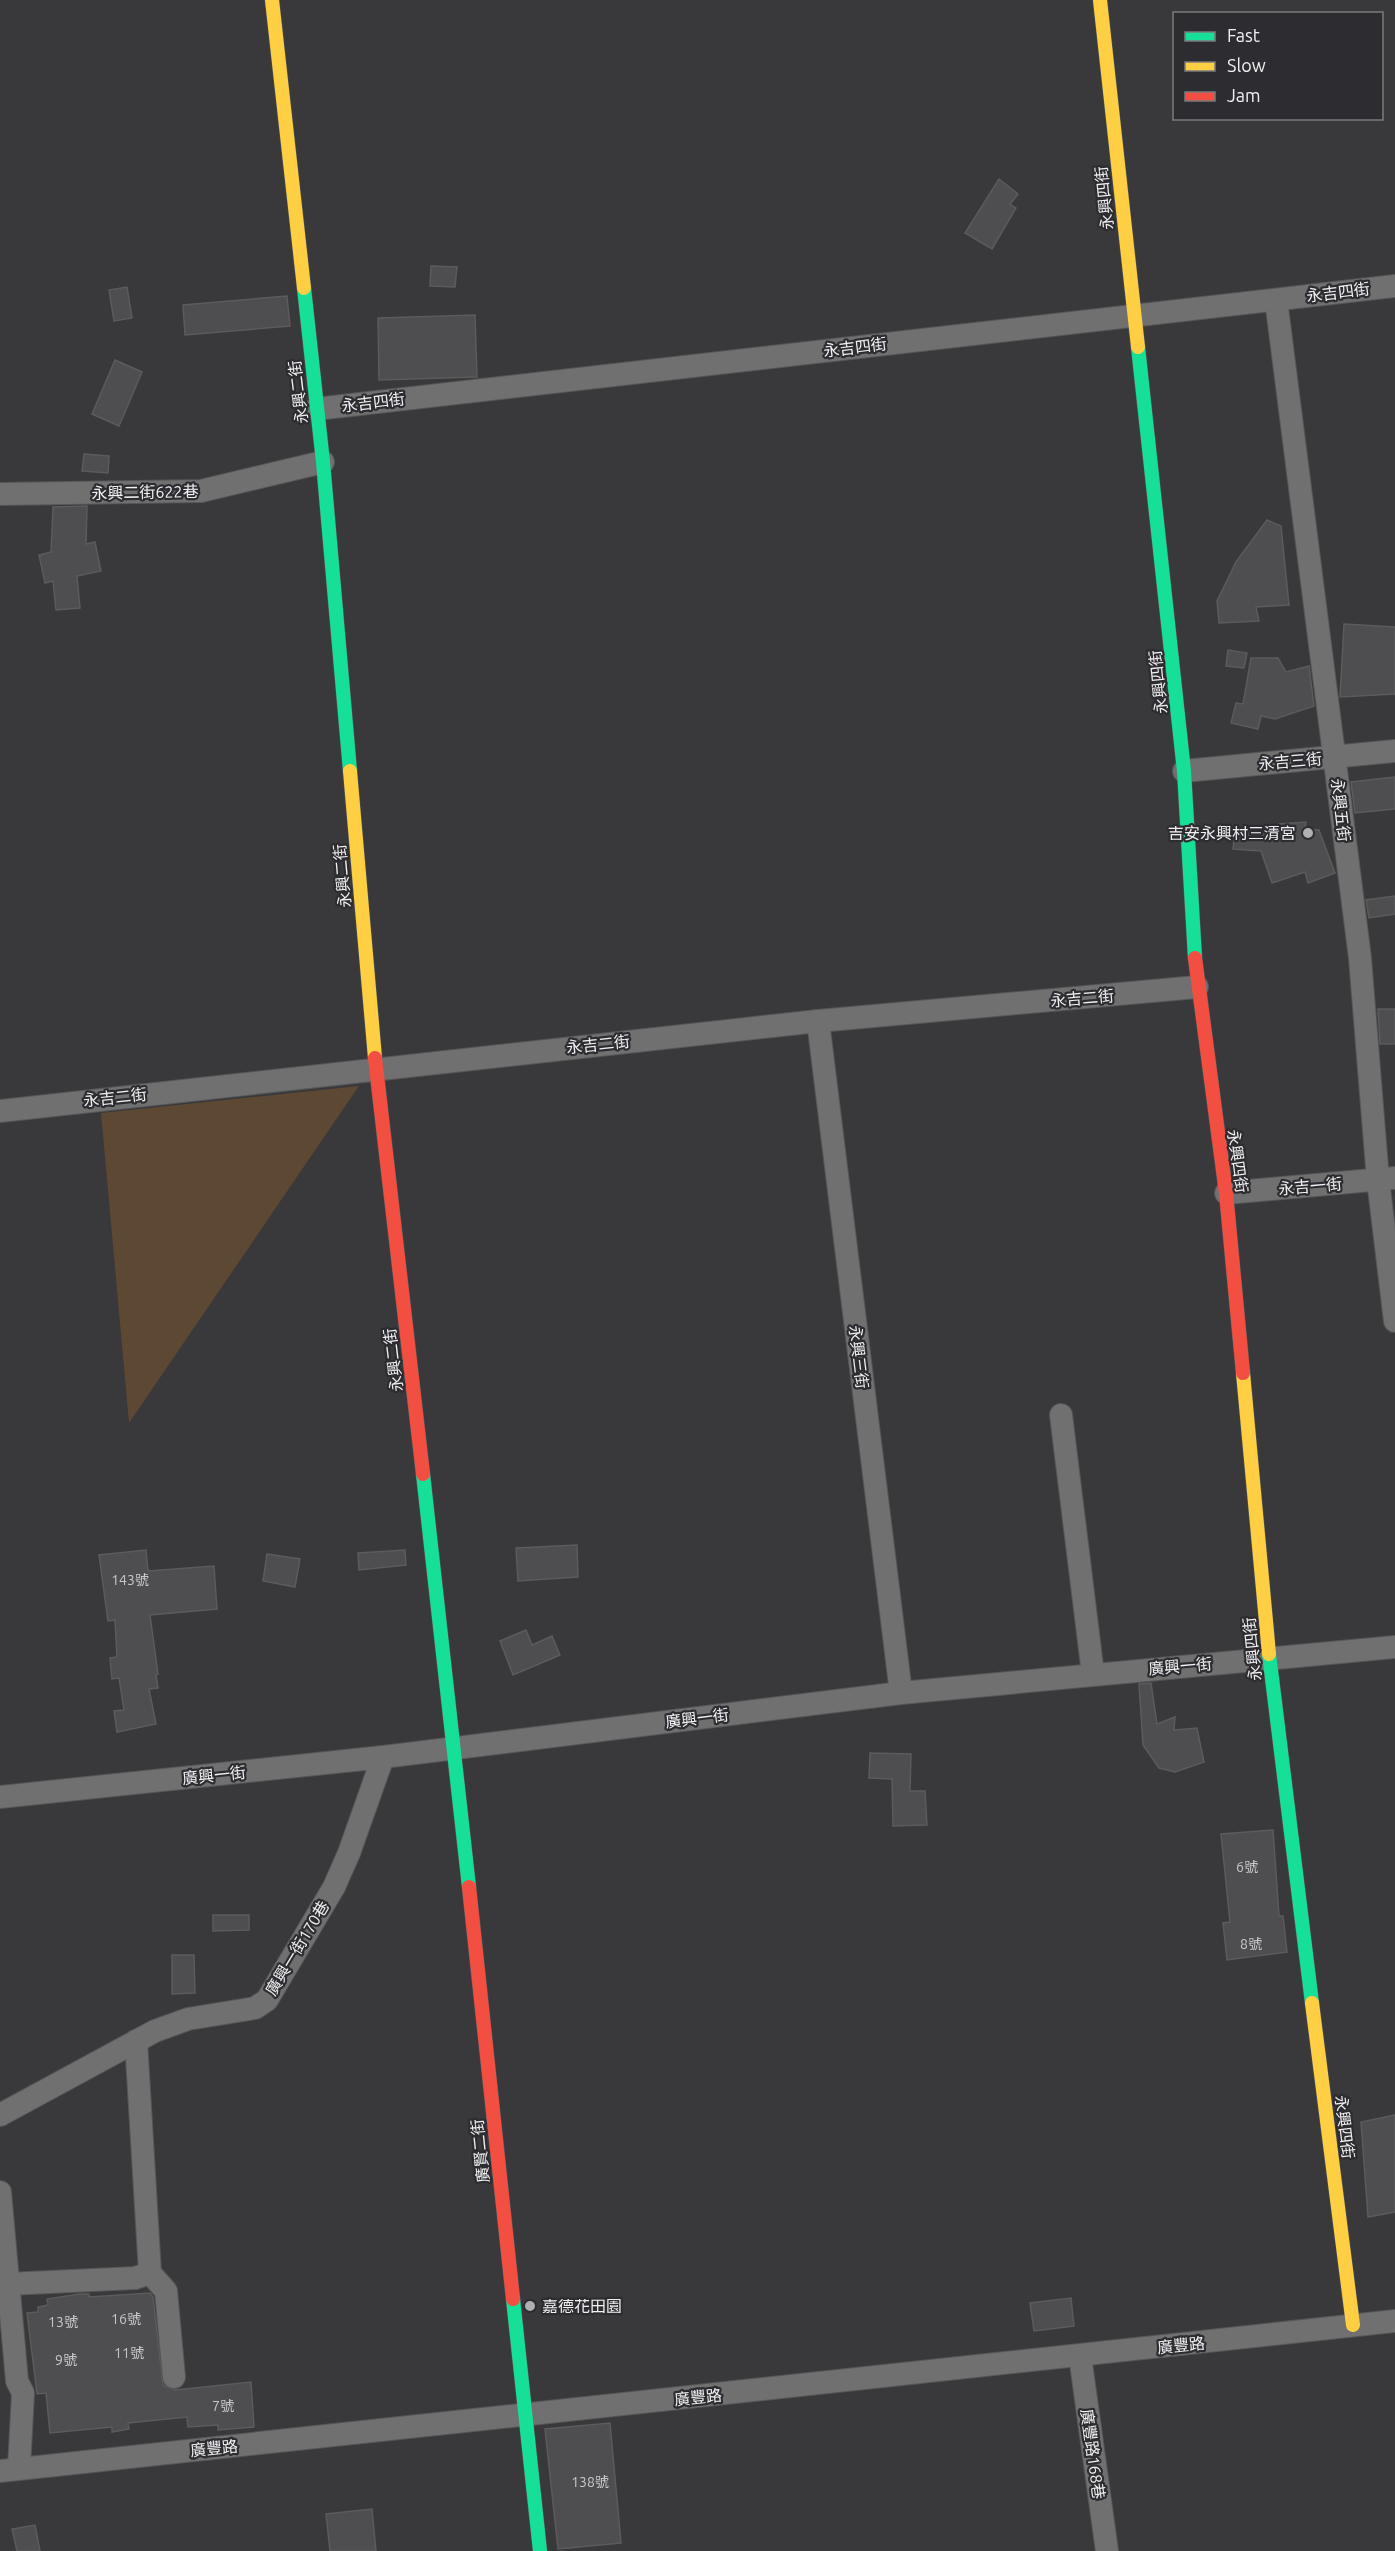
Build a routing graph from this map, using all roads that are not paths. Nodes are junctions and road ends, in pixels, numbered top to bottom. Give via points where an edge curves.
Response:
1 (272, 0) edge
2 (1100, 0) edge
3 (1395, 286) edge
4 (1276, 300) junction
5 (1133, 315) junction
6 (316, 409) junction
7 (323, 462) junction
8 (0, 495) edge
9 (1395, 751) edge
10 (1334, 757) junction
11 (1184, 771) junction
12 (1197, 987) junction
13 (818, 1021) junction
14 (376, 1068) junction
15 (0, 1111) edge
16 (1387, 1179) edge
17 (1226, 1193) junction
18 (1395, 1322) edge
19 (1061, 1414) dead end
20 (1395, 1647) edge
21 (1269, 1658) junction
22 (1094, 1674) junction
23 (901, 1693) junction
24 (454, 1748) junction
25 (383, 1757) junction
26 (0, 1797) edge
27 (136, 2041) junction
28 (0, 2115) edge
29 (0, 2192) edge
30 (150, 2273) junction
31 (8, 2284) junction
32 (1395, 2321) edge
33 (1353, 2325) junction
34 (1080, 2356) junction
35 (174, 2377) dead end
36 (525, 2415) junction
37 (9, 2469) edge
38 (540, 2551) edge
39 (1107, 2551) edge

1 - 6 street, 永興二街
2 - 5 street, 永興四街
3 - 4 street, 永吉四街
4 - 5 street, 永吉四街
4 - 10 street, 永興五街
5 - 6 street, 永吉四街
5 - 11 street, 永興四街
6 - 7 street, 永興二街
7 - 8 street, 永興二街622巷 via 201,491
7 - 14 street, 永興二街
9 - 10 street, 永吉三街
10 - 11 street, 永吉三街
10 - 16 street, 永興五街
11 - 12 street, 永興四街
12 - 13 street, 永吉二街
12 - 17 street, 永興四街
13 - 14 street, 永吉二街
13 - 23 street, 永興三街
14 - 15 street, 永吉二街
14 - 24 street, 永興二街
16 - 17 street, 永吉一街
16 - 18 street, 永興五街
17 - 21 street, 永興四街
19 - 22 street
20 - 21 street, 廣興一街
21 - 22 street, 廣興一街
21 - 33 street, 永興四街
22 - 23 street, 廣興一街
23 - 24 street, 廣興一街
24 - 25 street, 廣興一街
24 - 36 street, 廣賢二街
25 - 26 street, 廣興一街
25 - 27 street, 廣興一街170巷 via 334,1887 267,2000 241,2012 188,2019
27 - 28 street, 廣興一街170巷
27 - 30 street
29 - 31 street
30 - 31 street via 135,2278
30 - 35 street via 166,2291
31 - 37 street via 17,2381 23,2393
32 - 33 street, 廣豐路
33 - 34 street, 廣豐路
34 - 36 street, 廣豐路
34 - 39 street, 廣豐路168巷
36 - 37 street, 廣豐路
36 - 38 street, 廣賢二街

